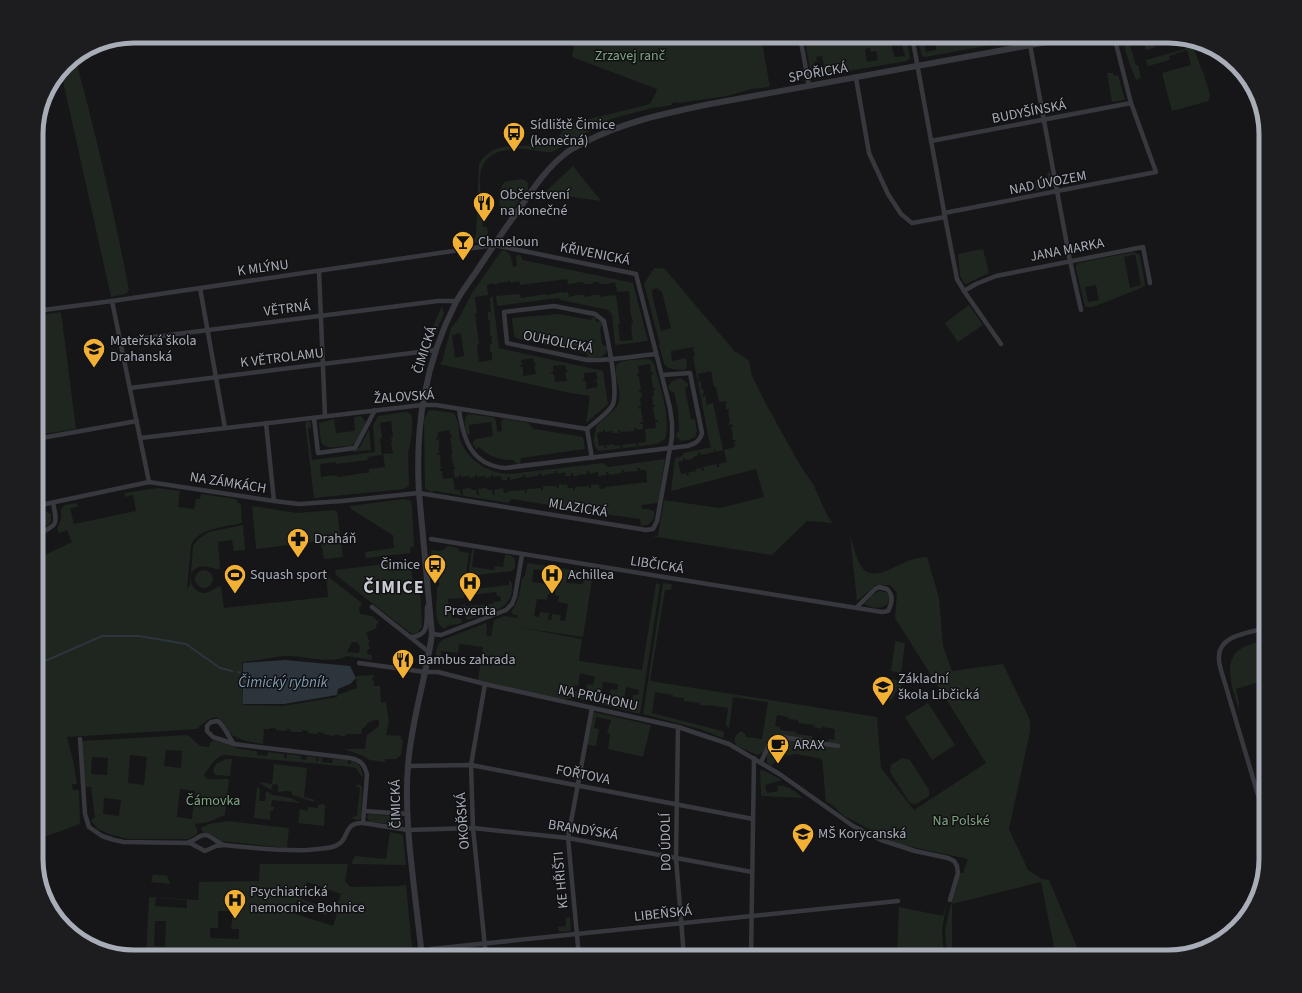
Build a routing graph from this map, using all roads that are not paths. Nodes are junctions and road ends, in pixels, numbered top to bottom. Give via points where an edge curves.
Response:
1 (801, 43) edge
2 (913, 43) edge
3 (1029, 43) edge
4 (1045, 43) edge
5 (1116, 43) edge
6 (1030, 46) junction
7 (918, 66) junction
8 (856, 78) junction
9 (809, 86) junction
10 (1131, 103) junction
11 (1044, 120) junction
12 (931, 141) junction
13 (566, 153) joint
14 (1057, 192) junction
15 (944, 215) junction
16 (494, 245) junction
17 (1070, 261) junction
18 (319, 271) junction
19 (1150, 283) dead end
20 (200, 288) junction
21 (964, 291) junction
22 (112, 301) junction
23 (457, 301) junction
24 (43, 310) edge
25 (1081, 310) dead end
26 (321, 316) junction
27 (208, 330) junction
28 (121, 341) junction
29 (1001, 344) dead end
30 (436, 350) junction
31 (656, 354) junction
32 (610, 359) junction
33 (323, 364) junction
34 (662, 375) junction
35 (216, 378) junction
36 (130, 388) junction
37 (422, 405) junction
38 (459, 409) junction
39 (375, 410) junction
40 (325, 416) junction
41 (314, 418) junction
42 (137, 421) junction
43 (266, 423) junction
44 (225, 428) junction
45 (587, 429) junction
46 (43, 438) edge
47 (140, 438) junction
48 (669, 448) junction
49 (592, 458) junction
50 (149, 482) junction
51 (419, 493) junction
52 (274, 501) junction
53 (53, 503) junction
54 (43, 505) edge
55 (43, 532) edge
56 (431, 539) dead end
57 (522, 554) junction
58 (428, 592) junction
59 (372, 607) dead end
60 (857, 608) junction
61 (1259, 630) edge
62 (432, 634) junction
63 (411, 637) junction
64 (429, 652) junction
65 (359, 663) dead end
66 (425, 672) junction
67 (485, 684) junction
68 (592, 708) junction
69 (678, 727) junction
70 (80, 739) dead end
71 (234, 744) junction
72 (838, 746) dead end
73 (754, 758) junction
74 (761, 762) junction
75 (471, 765) junction
76 (408, 766) junction
77 (578, 785) junction
78 (1259, 799) edge
79 (676, 804) junction
80 (364, 811) junction
81 (407, 814) junction
82 (753, 820) junction
83 (363, 823) junction
84 (473, 828) junction
85 (408, 830) junction
86 (568, 838) junction
87 (187, 843) junction
88 (224, 845) junction
89 (676, 858) junction
90 (752, 872) junction
91 (950, 900) dead end
92 (898, 902) dead end
93 (752, 916) junction
94 (681, 924) junction
95 (576, 934) junction
96 (485, 944) junction
97 (431, 949) dead end
98 (421, 950) edge
99 (485, 950) edge
100 (578, 950) edge
101 (683, 950) edge
102 (751, 950) edge

1 - 9 street
2 - 7 street
3 - 6 street
4 - 6 street, SPOŘICKÁ
5 - 10 street
6 - 7 street, SPOŘICKÁ
6 - 11 street
7 - 8 street, SPOŘICKÁ
7 - 12 street
8 - 9 street, SPOŘICKÁ
8 - 15 street, NAD ÚVOZEM via 869,152 888,194 901,214 912,223
9 - 13 street, SPOŘICKÁ via 658,115 606,132
10 - 11 street, BUDYŠÍNSKÁ
10 - 14 street, NAD ÚVOZEM via 1156,172
11 - 12 street, BUDYŠÍNSKÁ
11 - 14 street
12 - 15 street
13 - 16 street, ČIMICKÁ via 546,172
14 - 15 street, NAD ÚVOZEM
14 - 17 street
15 - 21 street via 957,279
16 - 18 street, K MLÝNU
16 - 23 street, ČIMICKÁ
16 - 31 street, KŘIVENICKÁ via 636,274
17 - 19 street, JANA MARKA via 1142,247
17 - 21 street, JANA MARKA via 996,276
17 - 25 street
18 - 20 street, K MLÝNU
18 - 26 street
20 - 22 street, K MLÝNU
20 - 27 street
21 - 29 street
22 - 24 street, K MLÝNU
22 - 28 street
23 - 26 street, VĚTRNÁ via 438,301
23 - 30 street, ČIMICKÁ
26 - 27 street, VĚTRNÁ
26 - 33 street
27 - 28 street, VĚTRNÁ
27 - 35 street
28 - 36 street
30 - 33 street, K VĚTROLAMU
30 - 37 street, ČIMICKÁ
31 - 32 street
31 - 34 street, KŘIVENICKÁ
32 - 32 street, OUHOLICKÁ via 604,321 595,314 554,306 504,312 507,343 587,360
32 - 45 street via 615,400 612,406
33 - 35 street, K VĚTROLAMU
33 - 40 street
34 - 48 street, KŘIVENICKÁ via 672,423
34 - 48 street via 690,373 702,433 696,443
35 - 36 street, K VĚTROLAMU
35 - 44 street
36 - 42 street
37 - 38 street, ŽALOVSKÁ
37 - 39 street, ŽALOVSKÁ
37 - 51 street, ČIMICKÁ via 418,446
38 - 45 street, ŽALOVSKÁ
38 - 49 street via 462,430 469,447 482,461 494,466 505,468
39 - 40 street, ŽALOVSKÁ
39 - 41 street via 359,443 349,450 318,453
40 - 41 street, ŽALOVSKÁ
41 - 43 street, ŽALOVSKÁ
42 - 46 street
42 - 47 street
43 - 44 street, ŽALOVSKÁ
43 - 52 street
44 - 47 street, ŽALOVSKÁ
45 - 49 street
47 - 50 street
48 - 49 street
48 - 51 street, MLAZICKÁ via 657,521 655,527 650,530
50 - 52 street, NA ZÁMKÁCH
50 - 53 street, NA ZÁMKÁCH
51 - 52 street, NA ZÁMKÁCH via 306,503
51 - 58 street, ČIMICKÁ
53 - 54 street, NA ZÁMKÁCH
53 - 55 street via 55,523
56 - 57 street, LIBČICKÁ
57 - 60 street, LIBČICKÁ
57 - 62 street via 515,596 506,610 441,635
58 - 62 street, ČIMICKÁ
58 - 63 street, ČIMICKÁ via 426,628 420,636
59 - 63 street
60 - 60 street, LIBČICKÁ via 888,611 891,594 887,589 879,587
61 - 78 street via 1226,640 1221,646 1218,658
62 - 64 street, ČIMICKÁ
63 - 64 street
64 - 66 street, ČIMICKÁ
65 - 66 street, NA PRŮHONU
66 - 67 street, NA PRŮHONU via 438,672
66 - 76 street, ČIMICKÁ via 412,731
67 - 68 street, NA PRŮHONU
67 - 75 street, OKOŘSKÁ
68 - 69 street, NA PRŮHONU
68 - 77 street, KE HŘIŠTI
69 - 73 street, NA PRŮHONU via 729,744
69 - 79 street, DO ÚDOLÍ
70 - 87 street via 84,814 89,827 102,836 124,842
71 - 71 street via 224,726 218,721 207,726 207,731 213,737
71 - 80 street via 350,758 362,762 367,775
72 - 74 street via 776,736
73 - 74 street, NA PRŮHONU
73 - 82 street
74 - 91 street, NA PRŮHONU via 853,826 881,840 952,859 957,864 958,873
75 - 76 street, FOŘTOVA
75 - 77 street, FOŘTOVA
75 - 84 street, OKOŘSKÁ
76 - 81 street, ČIMICKÁ
77 - 79 street, FOŘTOVA
77 - 86 street, KE HŘIŠTI
79 - 82 street, FOŘTOVA
79 - 89 street, DO ÚDOLÍ
80 - 81 street
80 - 83 street
81 - 85 street, ČIMICKÁ
82 - 90 street
83 - 85 street, BRANDÝSKÁ
83 - 88 street, BRANDÝSKÁ via 354,823 341,842 331,848 276,850
84 - 85 street, BRANDÝSKÁ
84 - 86 street, BRANDÝSKÁ
84 - 96 street, OKOŘSKÁ
85 - 98 street, ČIMICKÁ
86 - 89 street, BRANDÝSKÁ
86 - 95 street, KE HŘIŠTI
87 - 88 street via 204,851
87 - 88 street via 207,835
89 - 90 street, BRANDÝSKÁ
89 - 94 street, DO ÚDOLÍ
90 - 93 street
92 - 93 street, LIBEŇSKÁ
93 - 94 street, LIBEŇSKÁ
93 - 102 street
94 - 95 street, LIBEŇSKÁ
94 - 101 street, DO ÚDOLÍ
95 - 96 street, LIBEŇSKÁ
95 - 100 street, KE HŘIŠTI
96 - 97 street, LIBEŇSKÁ
96 - 99 street, OKOŘSKÁ

